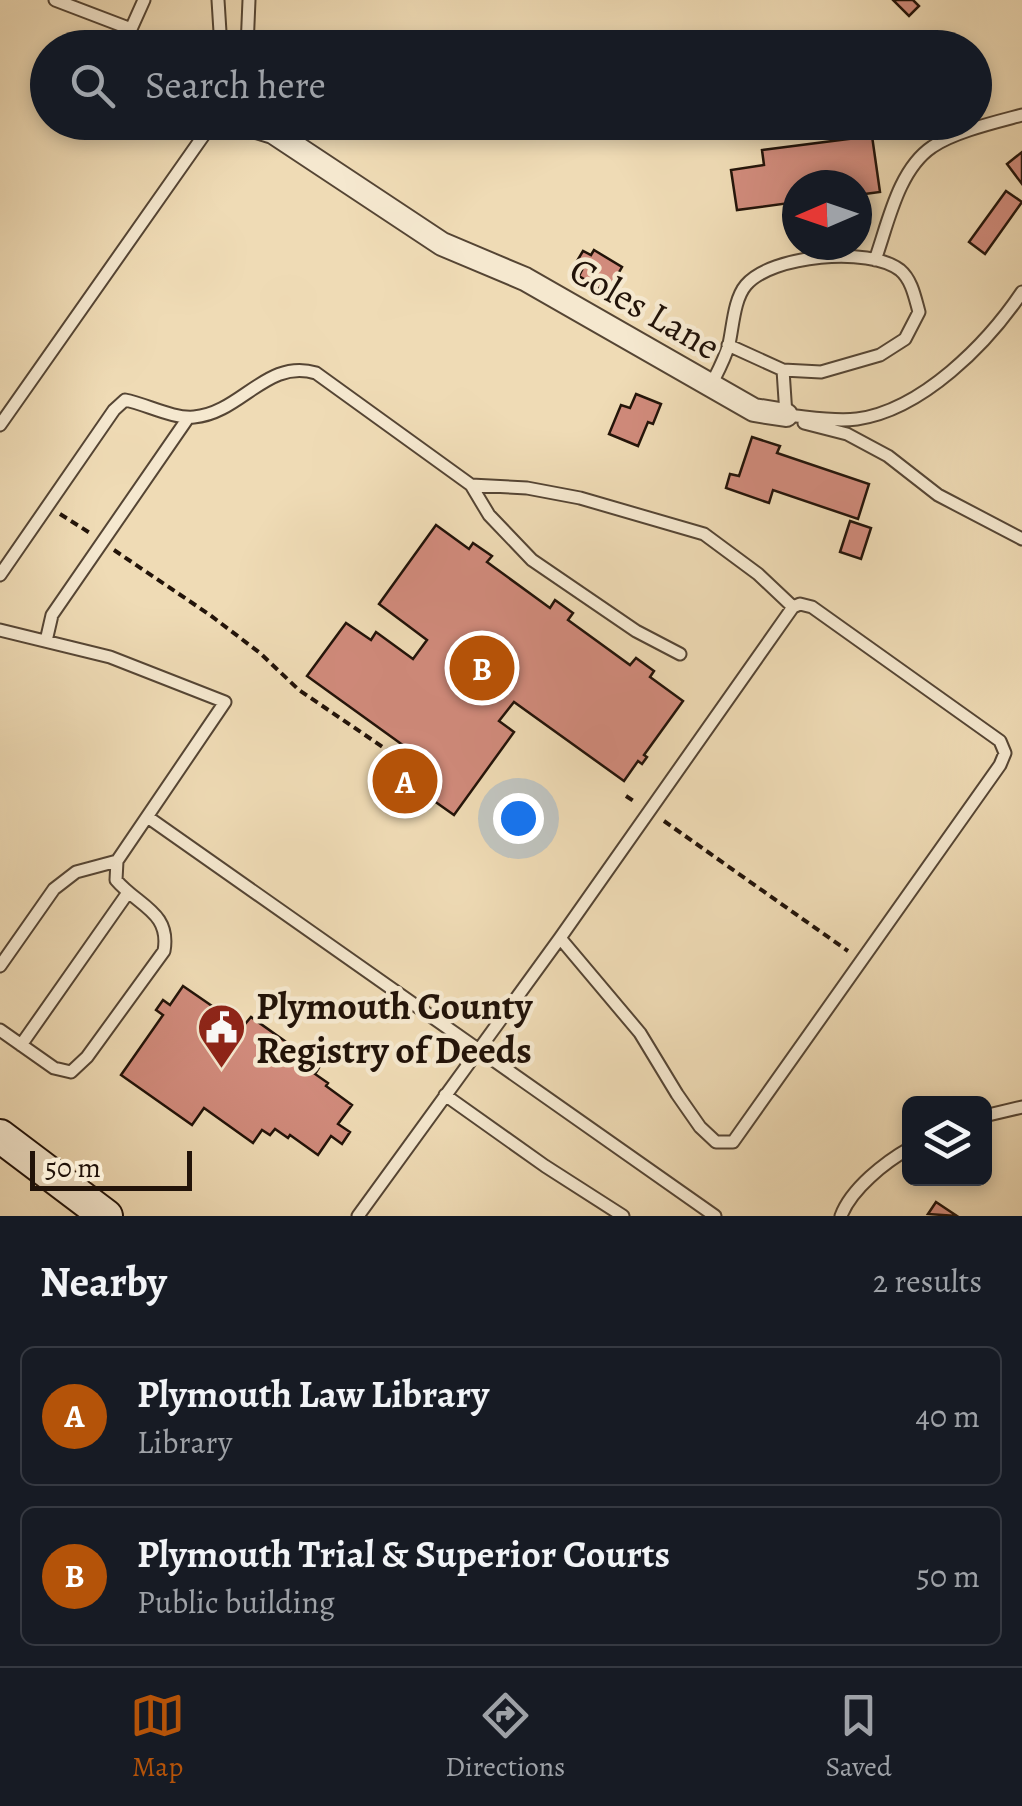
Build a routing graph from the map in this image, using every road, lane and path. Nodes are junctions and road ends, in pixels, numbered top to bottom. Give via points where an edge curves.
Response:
1 (54, 0) edge
2 (144, 0) edge
3 (218, 0) edge
4 (249, 0) edge
5 (219, 30) edge
6 (247, 30) edge
7 (1022, 115) edge
8 (992, 126) edge
9 (200, 140) edge
10 (285, 140) edge
11 (952, 140) edge
12 (875, 260) junction
13 (1022, 292) edge
14 (728, 345) junction
15 (783, 370) junction
16 (710, 387) junction
17 (786, 415) junction
18 (188, 418) junction
19 (0, 425) edge
20 (472, 485) junction
21 (48, 506) junction
22 (1022, 539) edge
23 (104, 542) junction
24 (0, 576) edge
25 (793, 607) junction
26 (0, 630) edge
27 (46, 640) junction
28 (680, 654) dead end
29 (415, 769) dead end
30 (626, 796) dead end
31 (649, 810) junction
32 (149, 818) junction
33 (117, 861) junction
34 (127, 894) junction
35 (560, 938) junction
36 (861, 959) junction
37 (0, 966) edge
38 (0, 1030) edge
39 (21, 1045) junction
40 (478, 1048) junction
41 (445, 1095) junction
42 (1022, 1107) edge
43 (992, 1114) edge
44 (2, 1143) edge
45 (902, 1154) edge
46 (106, 1216) edge
47 (358, 1216) edge
48 (623, 1216) edge
49 (714, 1216) edge
50 (841, 1216) edge

1 - 2 lane via 131,29
3 - 5 lane
4 - 6 lane
7 - 8 lane
9 - 19 lane
10 - 16 street, Coles Lane via 442,244 526,279
11 - 12 lane via 932,147 912,168
12 - 14 lane via 849,255 760,272 744,287
12 - 15 lane via 900,270 912,287 919,312 905,340 857,364
13 - 17 lane via 973,352 904,402 858,419
14 - 15 lane
14 - 16 lane
15 - 17 lane
16 - 17 street, Coles Lane via 754,410
17 - 22 lane, Coles Lane via 874,448 938,495
18 - 20 lane via 232,406 267,378 301,368 316,372
18 - 21 lane via 125,400
18 - 23 lane
20 - 25 lane via 580,498 704,534
20 - 28 lane via 489,515 532,560
21 - 23 path
21 - 24 lane
23 - 27 lane via 52,615
23 - 29 path
25 - 31 lane
25 - 36 lane via 812,606 1000,742 1005,753
26 - 27 lane
27 - 32 lane via 110,656 225,702
30 - 31 path
31 - 35 lane
31 - 36 path
32 - 33 lane
32 - 40 lane
33 - 34 lane via 116,880
33 - 37 lane via 76,872 54,888
34 - 39 lane
34 - 39 lane via 160,919 164,952 71,1072
35 - 36 lane via 640,1033 684,1106 716,1142 733,1142 748,1125
35 - 40 lane
38 - 39 lane
40 - 41 lane
40 - 49 lane
41 - 47 lane
41 - 48 lane
42 - 43 lane
44 - 46 main road
45 - 50 lane via 873,1176

